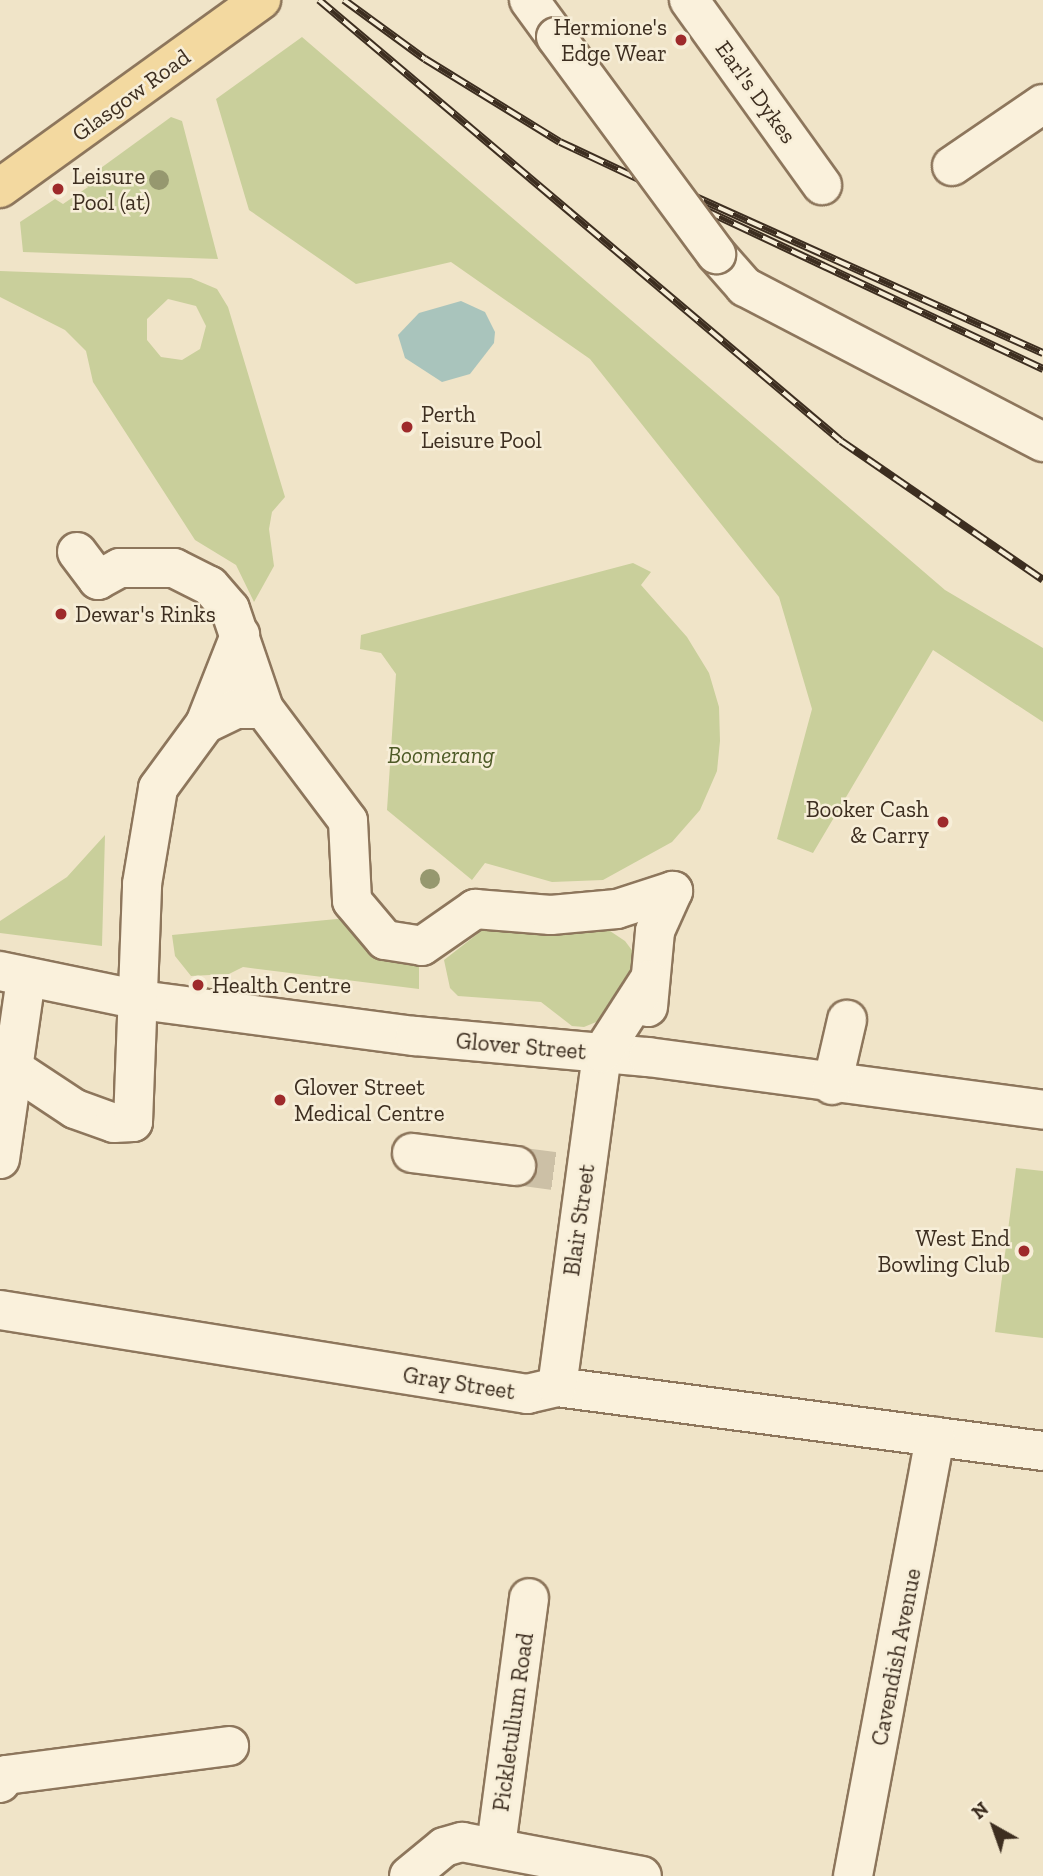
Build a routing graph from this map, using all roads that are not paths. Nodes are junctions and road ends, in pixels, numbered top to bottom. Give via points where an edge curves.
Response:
1 (261, 0) edge
2 (529, 0) edge
3 (690, 0) edge
4 (1043, 104) edge
5 (952, 166) dead end
6 (822, 185) dead end
7 (0, 188) edge
8 (1043, 442) edge
9 (76, 552) dead end
10 (240, 635) junction
11 (264, 709) junction
12 (205, 724) junction
13 (13, 974) edge
14 (649, 980) junction
15 (140, 1000) junction
16 (847, 1020) dead end
17 (602, 1053) junction
18 (648, 1057) junction
19 (13, 1069) junction
20 (832, 1085) junction
21 (1043, 1110) edge
22 (412, 1153) dead end
23 (0, 1159) edge
24 (516, 1166) tunnel mouth
25 (0, 1310) edge
26 (557, 1387) junction
27 (935, 1437) junction
28 (1043, 1451) edge
29 (529, 1598) dead end
30 (229, 1746) dead end
31 (0, 1783) edge
32 (496, 1846) junction
33 (560, 1868) edge
34 (409, 1876) edge
35 (642, 1876) edge
36 (853, 1876) edge

1 - 7 main road, Glasgow Road
2 - 8 street, bridge via 745,287
3 - 6 street, Earl's Dykes
4 - 5 street
9 - 10 street via 97,580 120,568 174,568 210,586 230,609
10 - 11 street
10 - 12 street
11 - 12 street via 236,709
11 - 14 street via 348,821 352,901 385,940 422,946 475,909 551,915 617,909 673,891 655,931
12 - 15 street via 158,788 142,884
13 - 15 street, Glover Street
13 - 19 street
14 - 17 street
14 - 18 street
15 - 17 street, Glover Street via 415,1036
15 - 19 street via 133,1122 114,1123 75,1109
16 - 20 street
17 - 18 street, Glover Street
17 - 26 street, Blair Street via 573,1174
18 - 20 street, Glover Street
19 - 23 street
20 - 21 street, Glover Street
22 - 24 street
25 - 26 street, Gray Street via 527,1394
26 - 27 street, Gray Street
27 - 28 street, Gray Street
27 - 36 street, Cavendish Avenue
29 - 32 street, Pickletullum Road
30 - 31 street via 6,1775
32 - 33 street
32 - 34 street via 462,1842 444,1847
33 - 35 street

